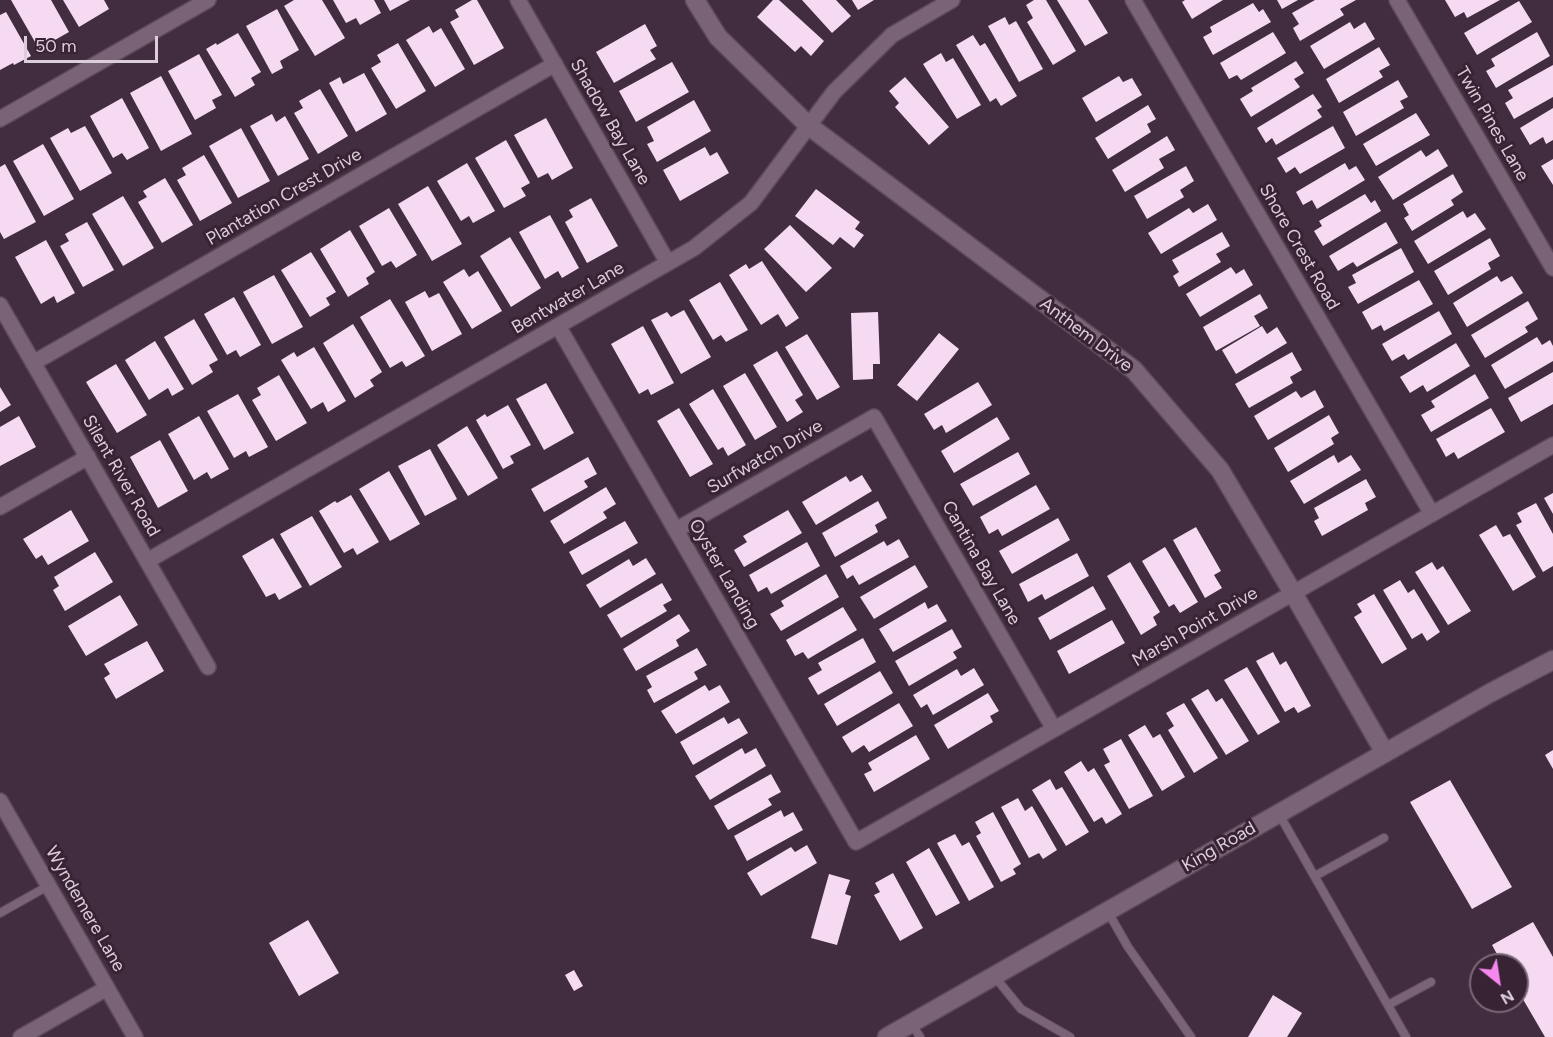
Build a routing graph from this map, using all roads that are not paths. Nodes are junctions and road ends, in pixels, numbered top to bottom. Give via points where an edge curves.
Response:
1 (208, 0) edge
2 (518, 0) edge
3 (695, 0) edge
4 (952, 0) edge
5 (1133, 0) edge
6 (1397, 0) edge
7 (555, 64) junction
8 (0, 119) edge
9 (809, 126) junction
10 (668, 263) junction
11 (1553, 268) edge
12 (0, 305) edge
13 (558, 326) junction
14 (33, 363) junction
15 (874, 417) joint
16 (1553, 445) edge
17 (88, 457) junction
18 (0, 507) edge
19 (1432, 514) junction
20 (676, 530) junction
21 (147, 561) junction
22 (1293, 593) junction
23 (1553, 660) edge
24 (208, 667) dead end
25 (1054, 729) junction
26 (1385, 753) junction
27 (0, 801) edge
28 (1279, 813) junction
29 (1384, 838) dead end
30 (856, 842) joint
31 (1315, 876) junction
32 (48, 886) junction
33 (1107, 910) junction
34 (0, 914) edge
35 (994, 976) junction
36 (1431, 982) dead end
37 (107, 988) junction
38 (1388, 1005) junction
39 (915, 1030) edge
40 (21, 1037) edge
41 (135, 1037) edge
42 (887, 1037) edge
43 (1070, 1037) edge
44 (1191, 1037) edge
45 (1406, 1037) edge

1 - 8 street
2 - 7 street, Shadow Bay Lane
3 - 9 street, Anthem Drive via 718,37
4 - 9 street, Bentwater Lane via 892,35 834,92
5 - 19 street, Shore Crest Road
6 - 11 street, Twin Pines Lane
7 - 10 street, Shadow Bay Lane
7 - 14 street, Plantation Crest Drive
9 - 10 street, Bentwater Lane via 751,203 694,248
9 - 22 street, Anthem Drive via 1134,370 1220,470
10 - 13 street, Bentwater Lane
12 - 14 street, Silent River Road
13 - 20 street, Oyster Landing
13 - 21 street, Bentwater Lane
14 - 17 street, Silent River Road
15 - 20 street, Surfwatch Drive
15 - 25 street, Cantina Bay Lane
16 - 19 street, Marsh Point Drive
17 - 18 street
17 - 21 street, Silent River Road
19 - 22 street, Marsh Point Drive
20 - 30 street, Oyster Landing
21 - 24 street, Silent River Road
22 - 25 street, Marsh Point Drive
22 - 26 street, Anthem Drive
23 - 26 street, King Road
25 - 30 street, Marsh Point Drive
26 - 28 street, King Road
27 - 32 street, Wyndemere Lane
28 - 31 lane
28 - 33 street, King Road
29 - 31 lane
31 - 38 lane
32 - 34 lane
32 - 37 street, Wyndemere Lane
33 - 35 street, King Road
33 - 44 lane
35 - 39 street, King Road
35 - 43 lane via 1021,1009
36 - 38 lane
37 - 40 street
37 - 41 street, Wyndemere Lane
38 - 45 lane
39 - 42 street, King Road

